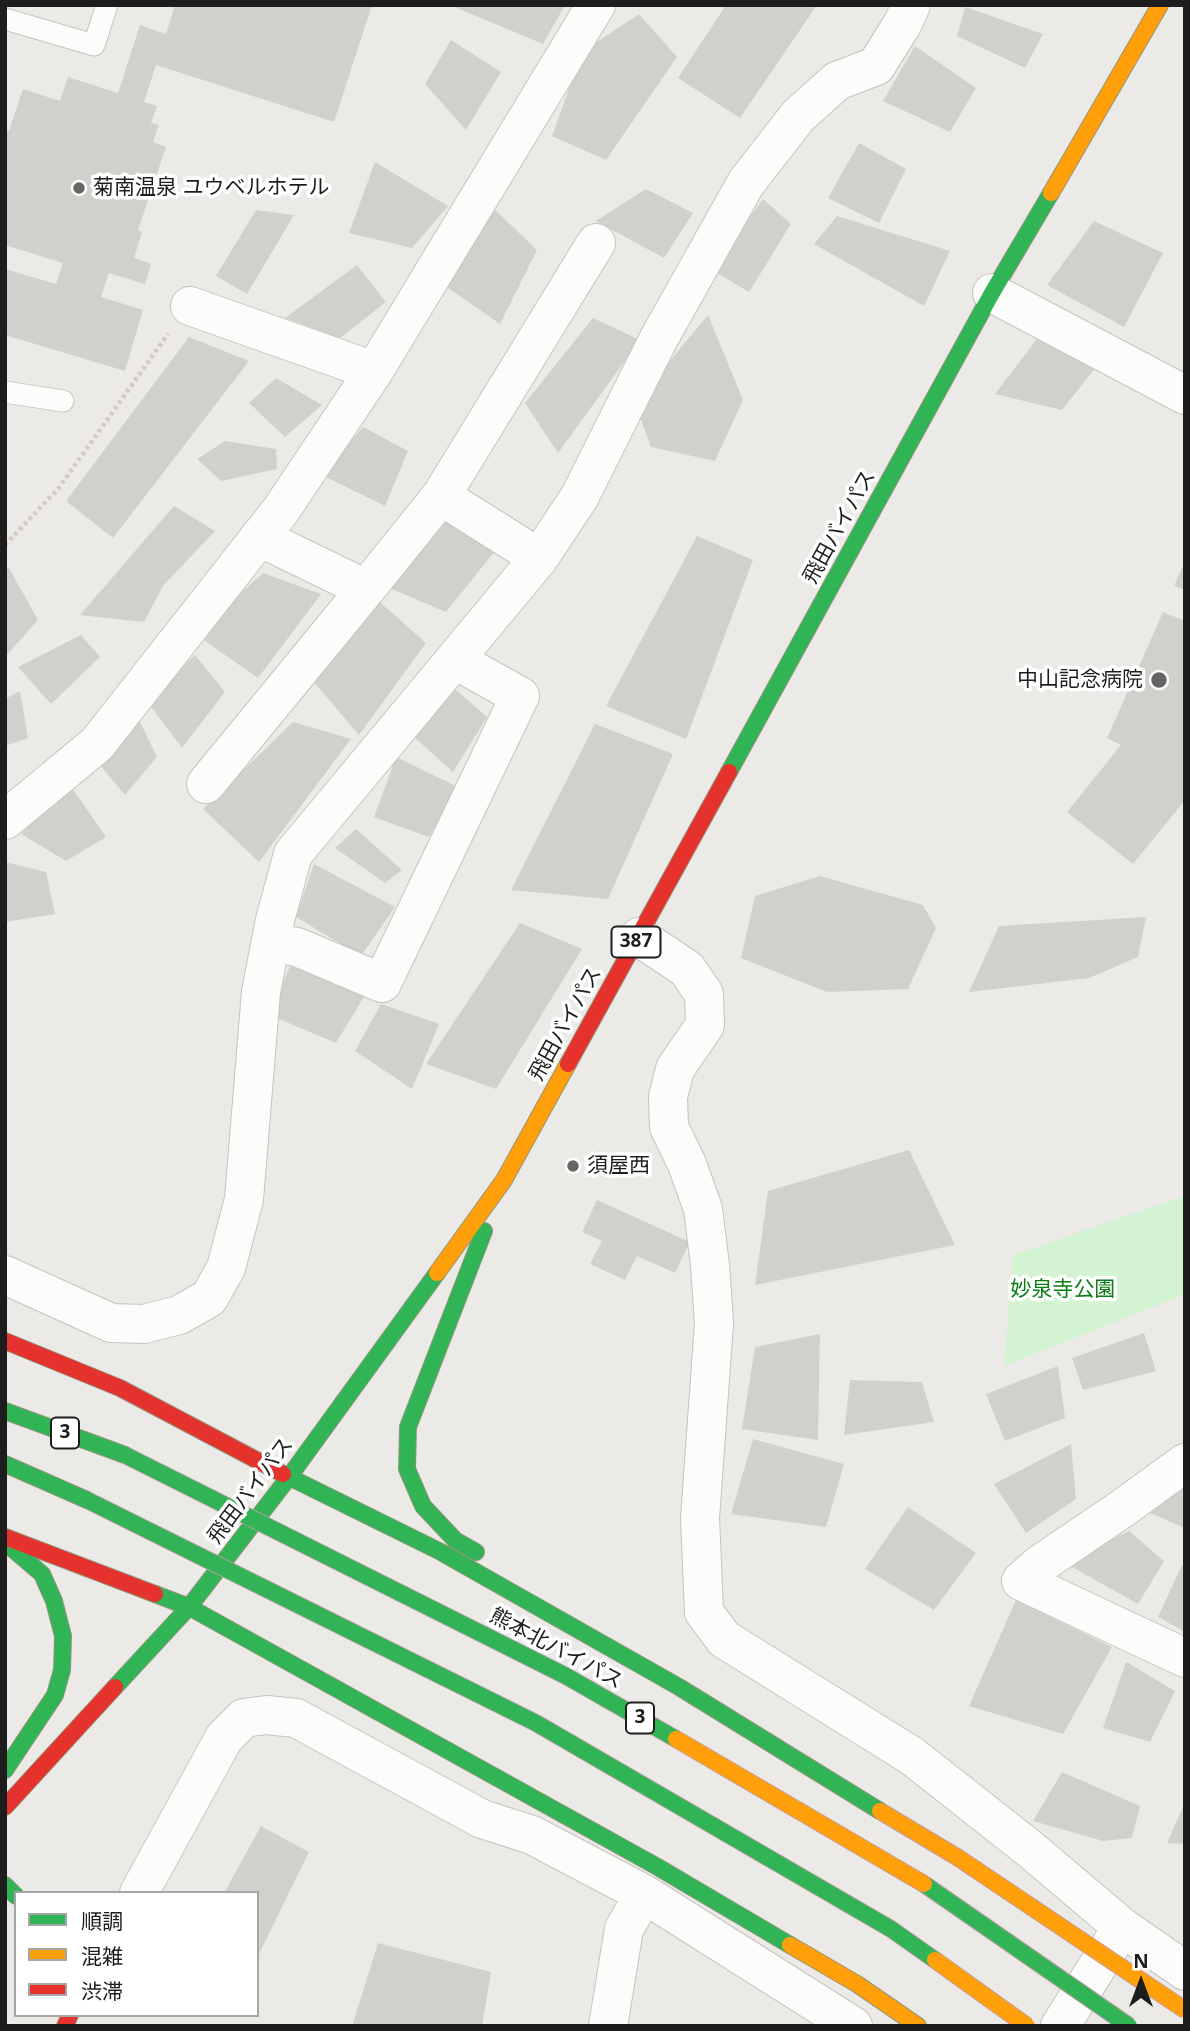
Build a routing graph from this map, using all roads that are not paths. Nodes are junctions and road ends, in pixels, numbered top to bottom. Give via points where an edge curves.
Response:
1 (107, 5) edge
2 (596, 5) edge
3 (911, 5) edge
4 (1160, 5) edge
5 (5, 19) edge
6 (596, 243) dead end
7 (992, 293) junction
8 (190, 306) road end
9 (374, 372) junction
10 (5, 391) edge
11 (1185, 395) edge
12 (63, 401) dead end
13 (441, 496) junction
14 (259, 537) junction
15 (539, 558) junction
16 (366, 589) junction
17 (455, 660) junction
18 (206, 784) dead end
19 (5, 820) edge
20 (639, 937) junction
21 (271, 943) junction
22 (504, 1180) junction
23 (5, 1275) edge
24 (5, 1341) edge
25 (5, 1411) edge
26 (1185, 1463) edge
27 (5, 1464) edge
28 (289, 1477) junction
29 (5, 1536) edge
30 (5, 1543) edge
31 (490, 1560) dead end
32 (189, 1607) junction
33 (571, 1608) dead end
34 (1185, 1658) edge
35 (679, 1687) junction
36 (5, 1770) edge
37 (5, 1807) edge
38 (650, 1880) junction
39 (140, 1891) edge
40 (1122, 1927) junction
41 (1185, 1971) edge
42 (1185, 2010) edge
43 (608, 2026) edge
44 (853, 2026) edge
45 (918, 2026) edge
46 (1027, 2026) edge
47 (1060, 2026) edge
48 (1129, 2026) edge

1 - 5 lane via 94,45
2 - 9 street
3 - 15 street via 876,66 837,81 797,116 746,183 657,340 580,496
4 - 7 main road, 飛田バイパス / 387
6 - 13 street
7 - 11 street
7 - 20 main road, 飛田バイパス / 387
8 - 9 street
9 - 14 street
10 - 12 lane
13 - 15 street
13 - 16 street
14 - 16 street
14 - 19 street via 96,744
15 - 17 street
16 - 18 street
17 - 21 street via 292,854
17 - 21 street via 520,696 382,983 297,947
20 - 22 main road, 飛田バイパス / 387
20 - 40 street via 687,969 704,994 705,1025 675,1069 668,1097 669,1127 703,1209 710,1265 714,1323 700,1518 704,1612 724,1639 912,1756
21 - 23 street via 261,992 244,1199 226,1268 208,1298 179,1315 144,1324 111,1323
22 - 28 main road, 飛田バイパス / 387
22 - 31 main road via 408,1427 407,1448 407,1469 423,1506 455,1540
24 - 28 main road via 120,1388
25 - 48 main road, 熊本北バイパス / 3, bridge via 125,1455 566,1675 917,1879
26 - 34 street via 1021,1581
27 - 46 main road, bridge via 87,1500 536,1723 891,1929
28 - 32 main road, 飛田バイパス / 387
28 - 35 main road, 3 via 439,1551
29 - 32 main road
30 - 36 main road via 41,1574 63,1636 62,1670 55,1695
32 - 37 main road, 飛田バイパス / 387
32 - 38 main road
33 - 35 main road
35 - 42 main road, 3, bridge via 957,1857
38 - 39 street via 482,1819 296,1718 265,1715 244,1718 224,1738
38 - 43 street via 624,1929
38 - 44 street
38 - 45 main road via 857,1984
40 - 41 street
40 - 47 street

